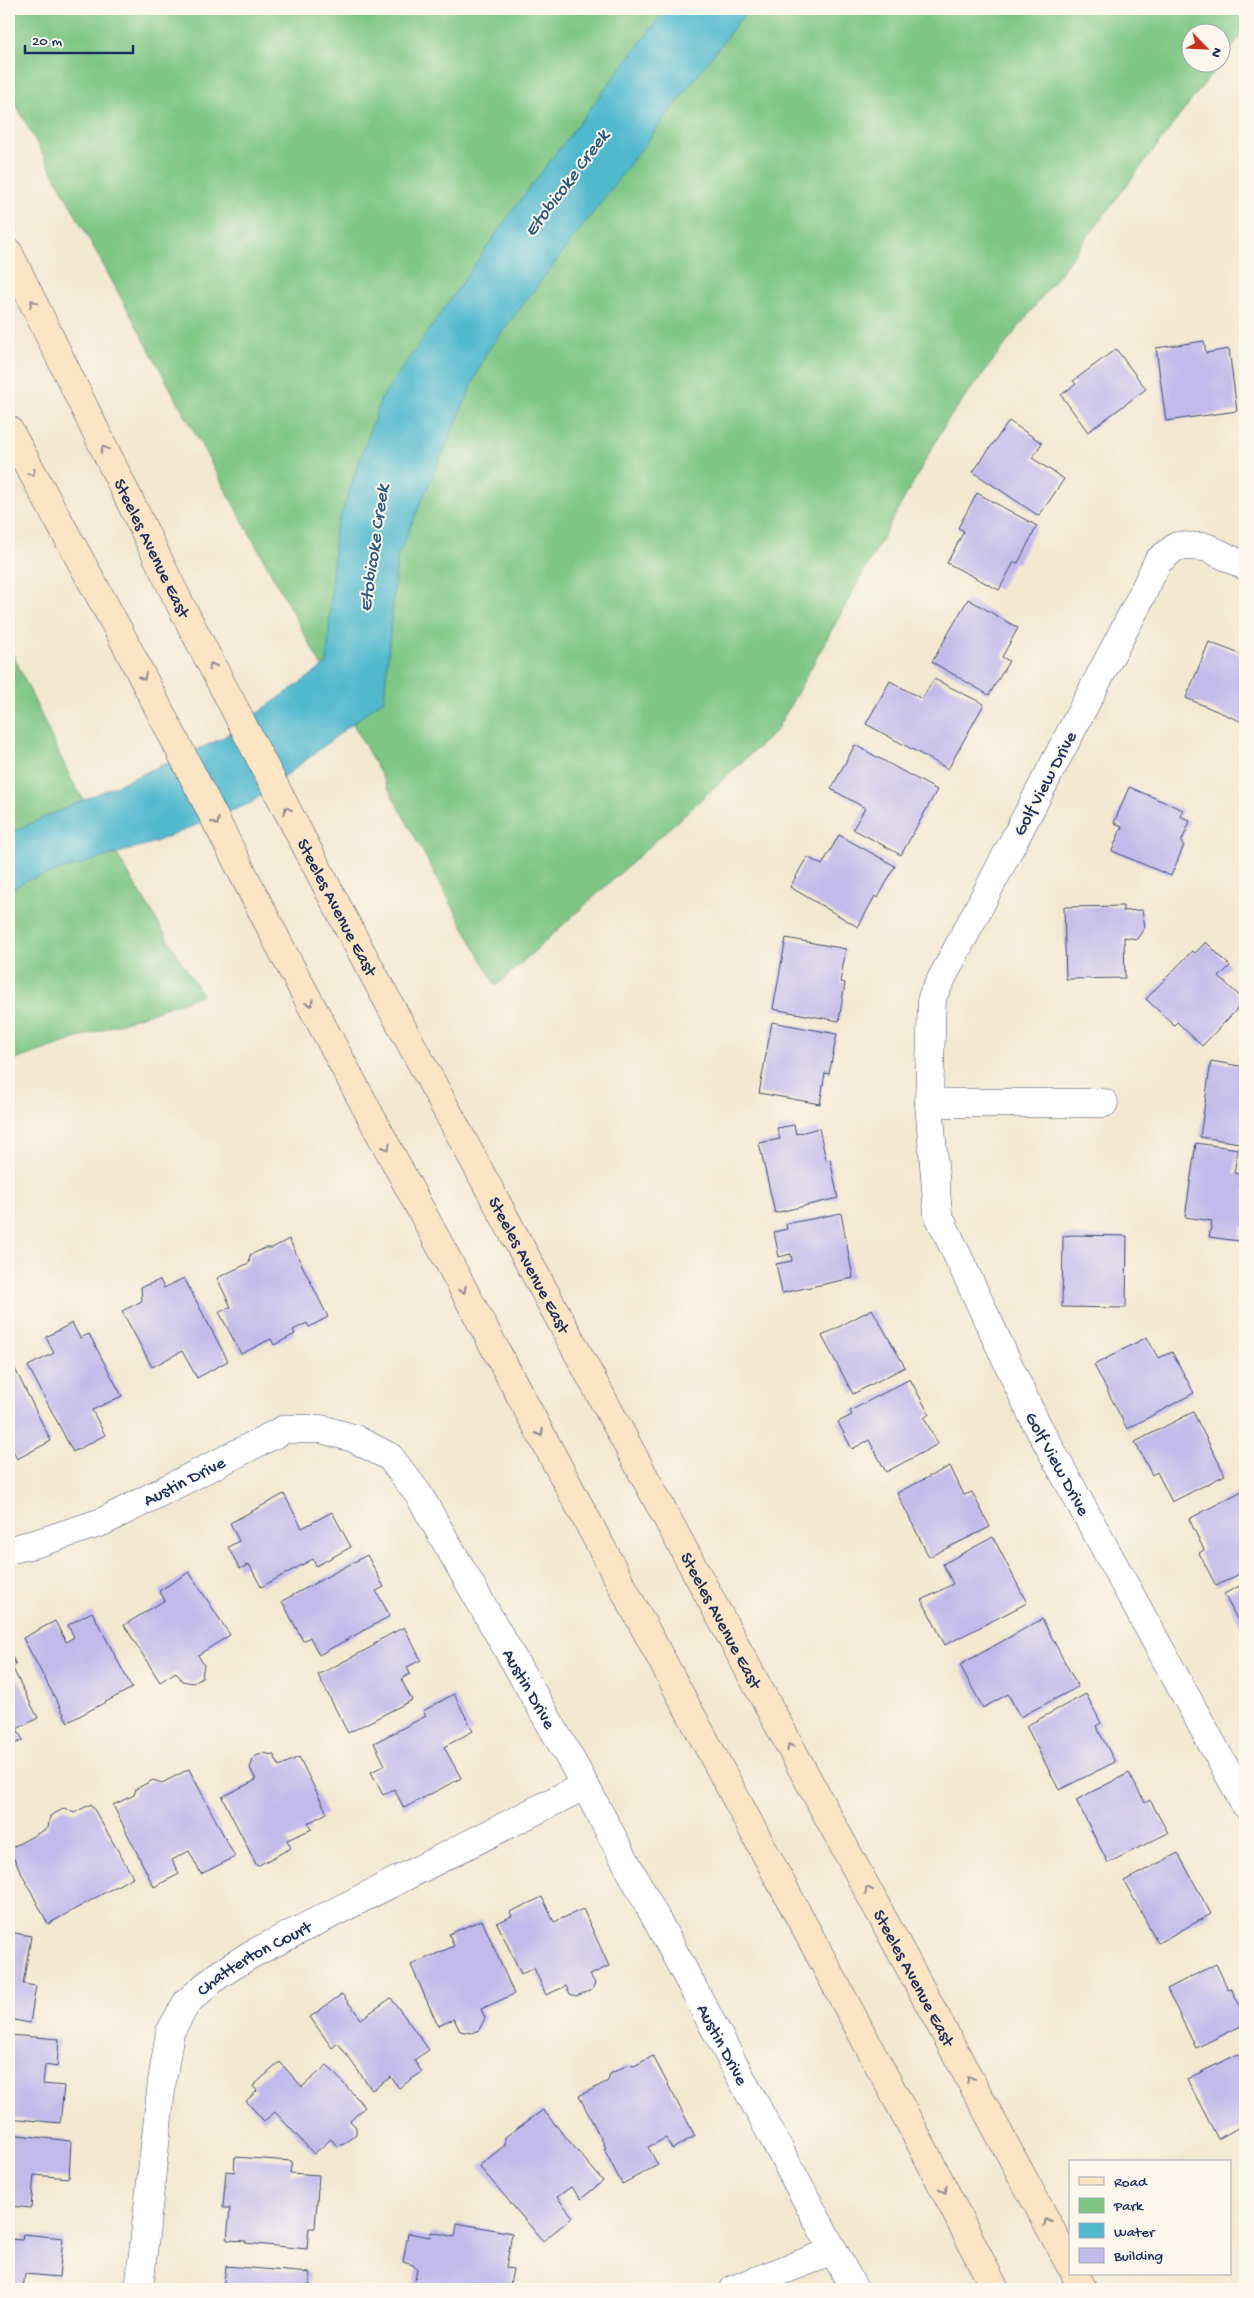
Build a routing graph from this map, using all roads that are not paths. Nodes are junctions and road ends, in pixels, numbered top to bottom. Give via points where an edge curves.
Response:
1 (9, 253) edge
2 (9, 430) edge
3 (1245, 566) edge
4 (929, 1103) junction
5 (1104, 1103) dead end
6 (9, 1550) edge
7 (584, 1786) junction
8 (1245, 1804) edge
9 (834, 2252) junction
10 (1069, 2263) edge
11 (1076, 2276) edge
12 (139, 2289) edge
13 (734, 2289) edge
14 (854, 2289) edge
15 (995, 2289) edge
16 (1083, 2289) edge

10 -> 1 main road, Steeles Avenue East via 350,931 179,602
2 -> 15 main road via 120,633 287,960 918,2137
3 - 4 street, Golf View Drive via 1206,548 1196,547 1177,546 1158,561 932,997
4 - 5 street
4 - 8 street, Golf View Drive via 938,1214 1034,1419
6 - 7 street, Austin Drive via 102,1522 285,1429 320,1429 353,1438 390,1457 418,1495
7 - 9 street, Austin Drive
7 - 12 street, Chatterton Court via 250,1955 187,2002 170,2032
9 - 13 street
9 - 14 street, Austin Drive
11 - 16 main road

